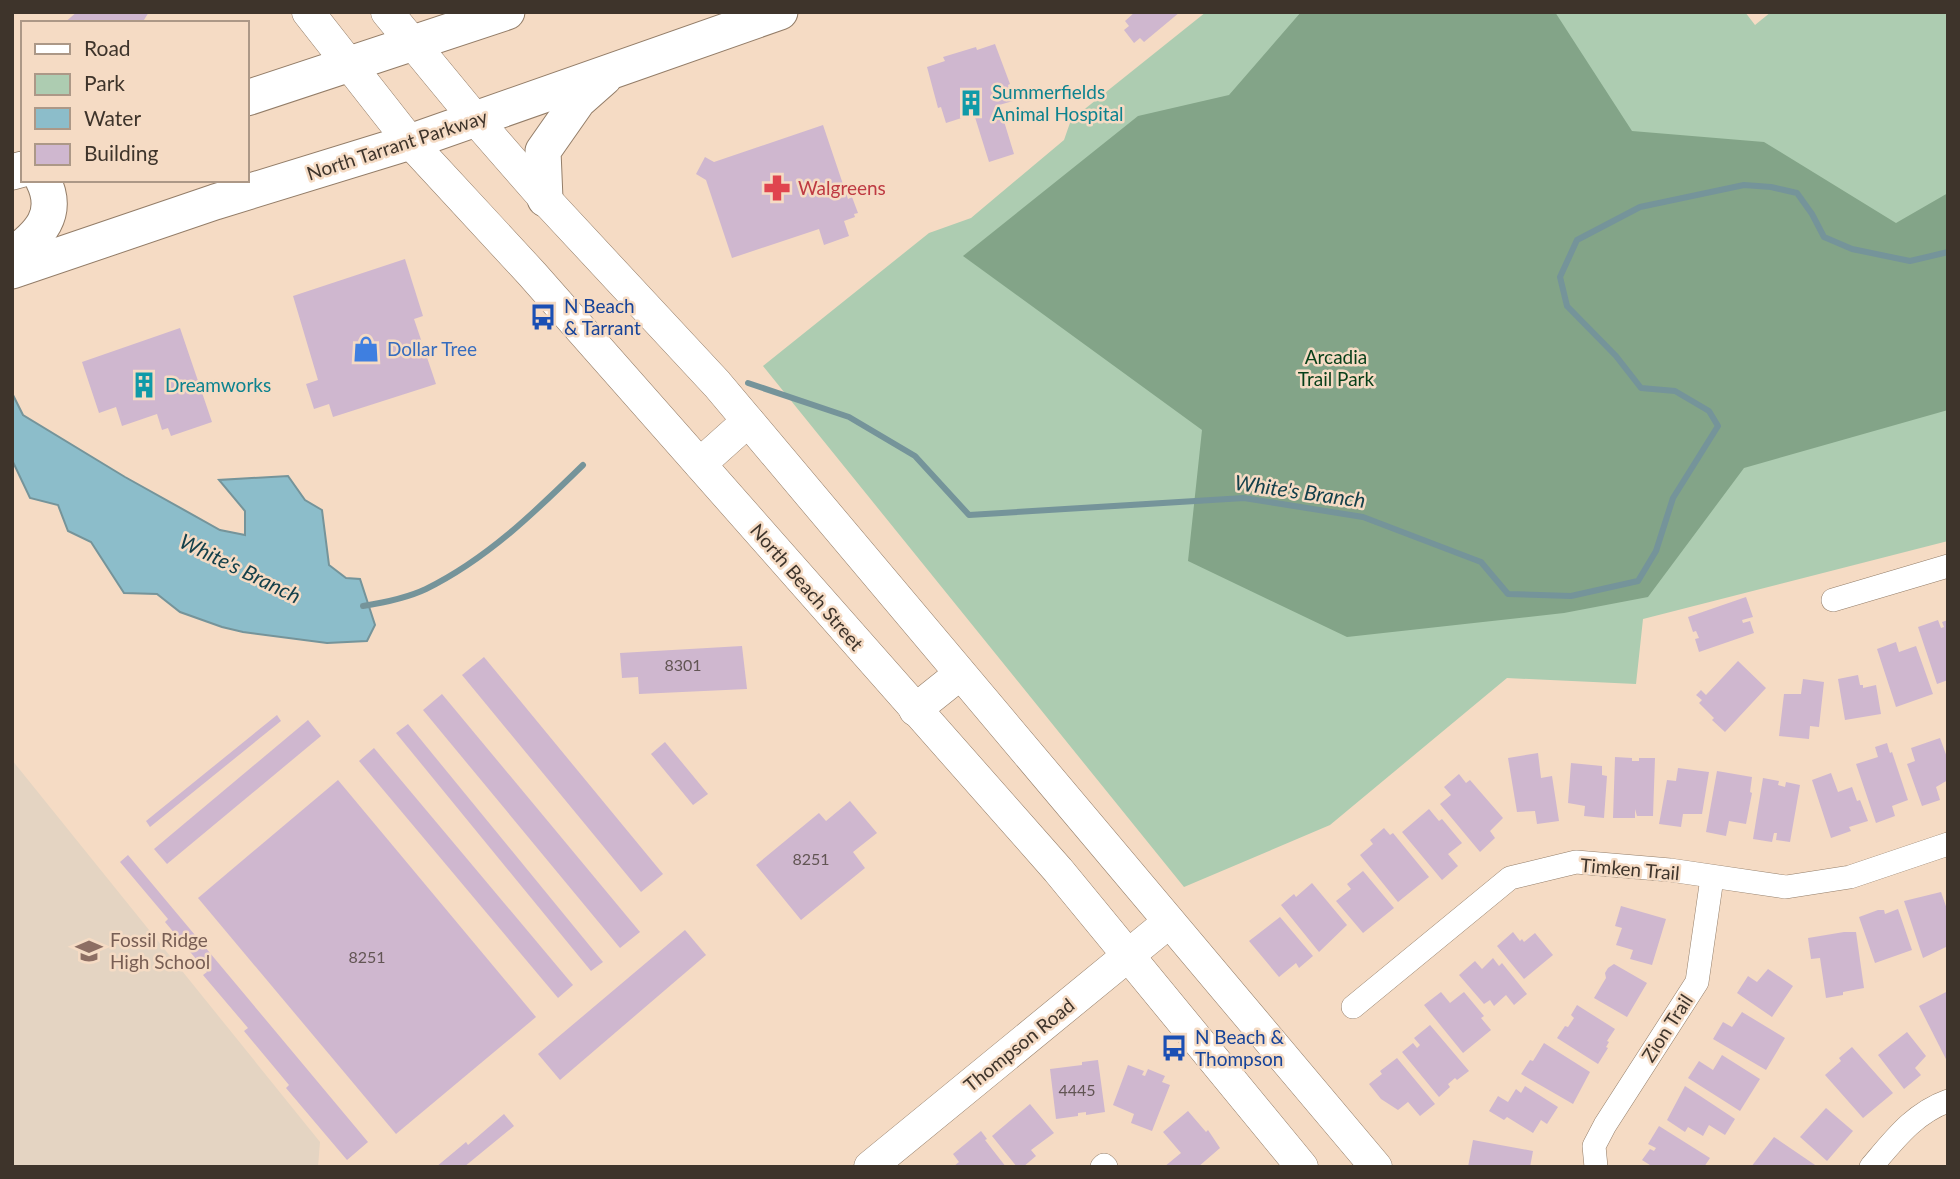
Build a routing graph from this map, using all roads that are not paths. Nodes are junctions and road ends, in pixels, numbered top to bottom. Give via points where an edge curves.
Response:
1 (308, 12) edge
2 (387, 12) edge
3 (507, 12) edge
4 (780, 12) edge
5 (413, 43) junction
6 (350, 65) junction
7 (611, 72) junction
8 (248, 98) edge
9 (476, 120) junction
10 (410, 142) junction
11 (44, 182) edge
12 (545, 199) junction
13 (12, 255) edge
14 (12, 271) edge
15 (748, 421) junction
16 (700, 464) junction
17 (1948, 566) edge
18 (1833, 600) dead end
19 (960, 674) junction
20 (915, 710) junction
21 (1948, 844) edge
22 (1712, 878) junction
23 (1169, 922) junction
24 (1129, 956) junction
25 (1353, 1007) dead end
26 (1948, 1101) edge
27 (870, 1167) edge
28 (1302, 1167) edge
29 (1376, 1167) edge
30 (1596, 1167) edge
31 (1871, 1167) edge

1 - 6 main road, North Beach Street
2 - 5 main road
3 - 5 main road
4 - 7 main road, North Tarrant Parkway
5 - 6 main road
5 - 9 main road
6 - 8 main road
6 - 10 main road, North Beach Street
7 - 9 main road, North Tarrant Parkway
7 - 12 main road via 578,101 543,151
9 - 10 main road, North Tarrant Parkway
9 - 12 main road
10 - 14 main road, North Tarrant Parkway
10 - 16 main road, North Beach Street
11 - 13 main road via 51,199 50,212 44,225
12 - 15 main road
15 - 16 main road
15 - 19 main road
16 - 20 main road, North Beach Street
17 - 18 street
19 - 20 main road
19 - 23 main road
20 - 24 main road, North Beach Street
21 - 22 street, Timken Trail via 1850,877 1786,887
22 - 25 street, Timken Trail via 1576,862 1510,878
22 - 30 street, Zion Trail via 1697,982 1605,1125 1594,1146
23 - 24 main road, Thompson Road
23 - 29 main road
24 - 27 main road, Thompson Road
24 - 28 main road, North Beach Street
26 - 31 street via 1931,1106 1906,1126

